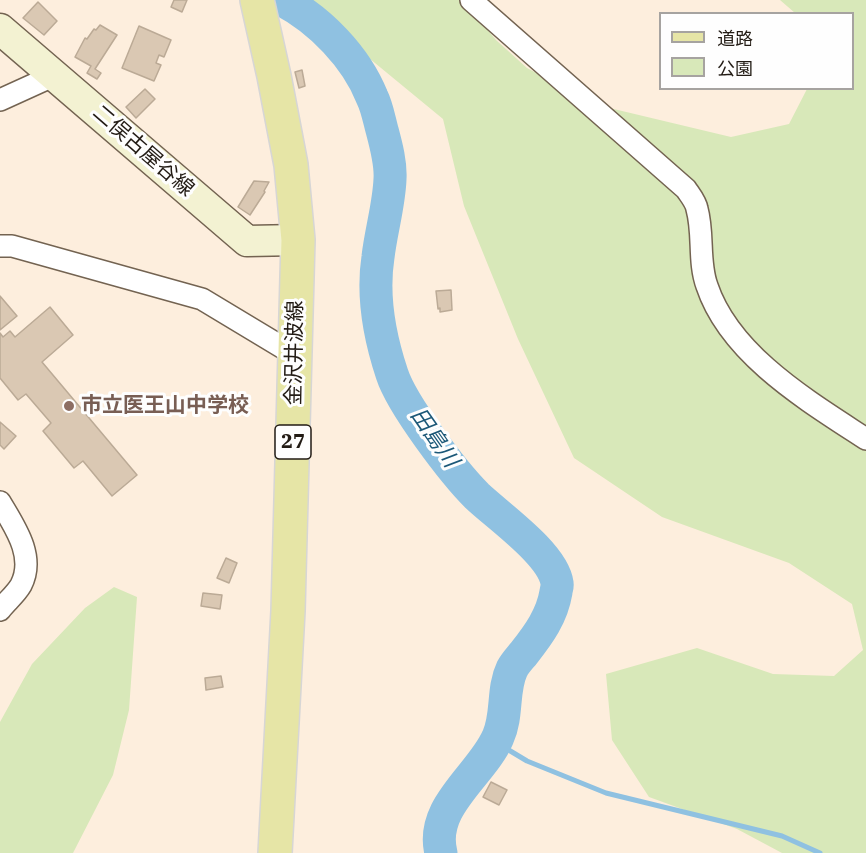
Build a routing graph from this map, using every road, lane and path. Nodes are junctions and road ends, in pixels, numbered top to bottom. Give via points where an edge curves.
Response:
1 (257, 0) edge
2 (471, 0) edge
3 (0, 29) edge
4 (55, 75) junction
5 (0, 100) edge
6 (298, 240) junction
7 (0, 246) edge
8 (295, 356) junction
9 (866, 439) edge
10 (0, 502) edge
11 (0, 610) edge
12 (275, 853) edge

1 - 6 main road, 金沢井波線 / 27 via 291,165
2 - 9 street via 686,189 697,208 706,285 739,342 800,395
3 - 4 main road, 二俣古屋谷線
4 - 5 street
4 - 6 main road, 二俣古屋谷線 via 246,242
6 - 8 main road, 金沢井波線 / 27
7 - 8 street via 12,246 202,299
8 - 12 main road, 金沢井波線 / 27 via 288,611
10 - 11 street via 21,540 27,562 21,584

